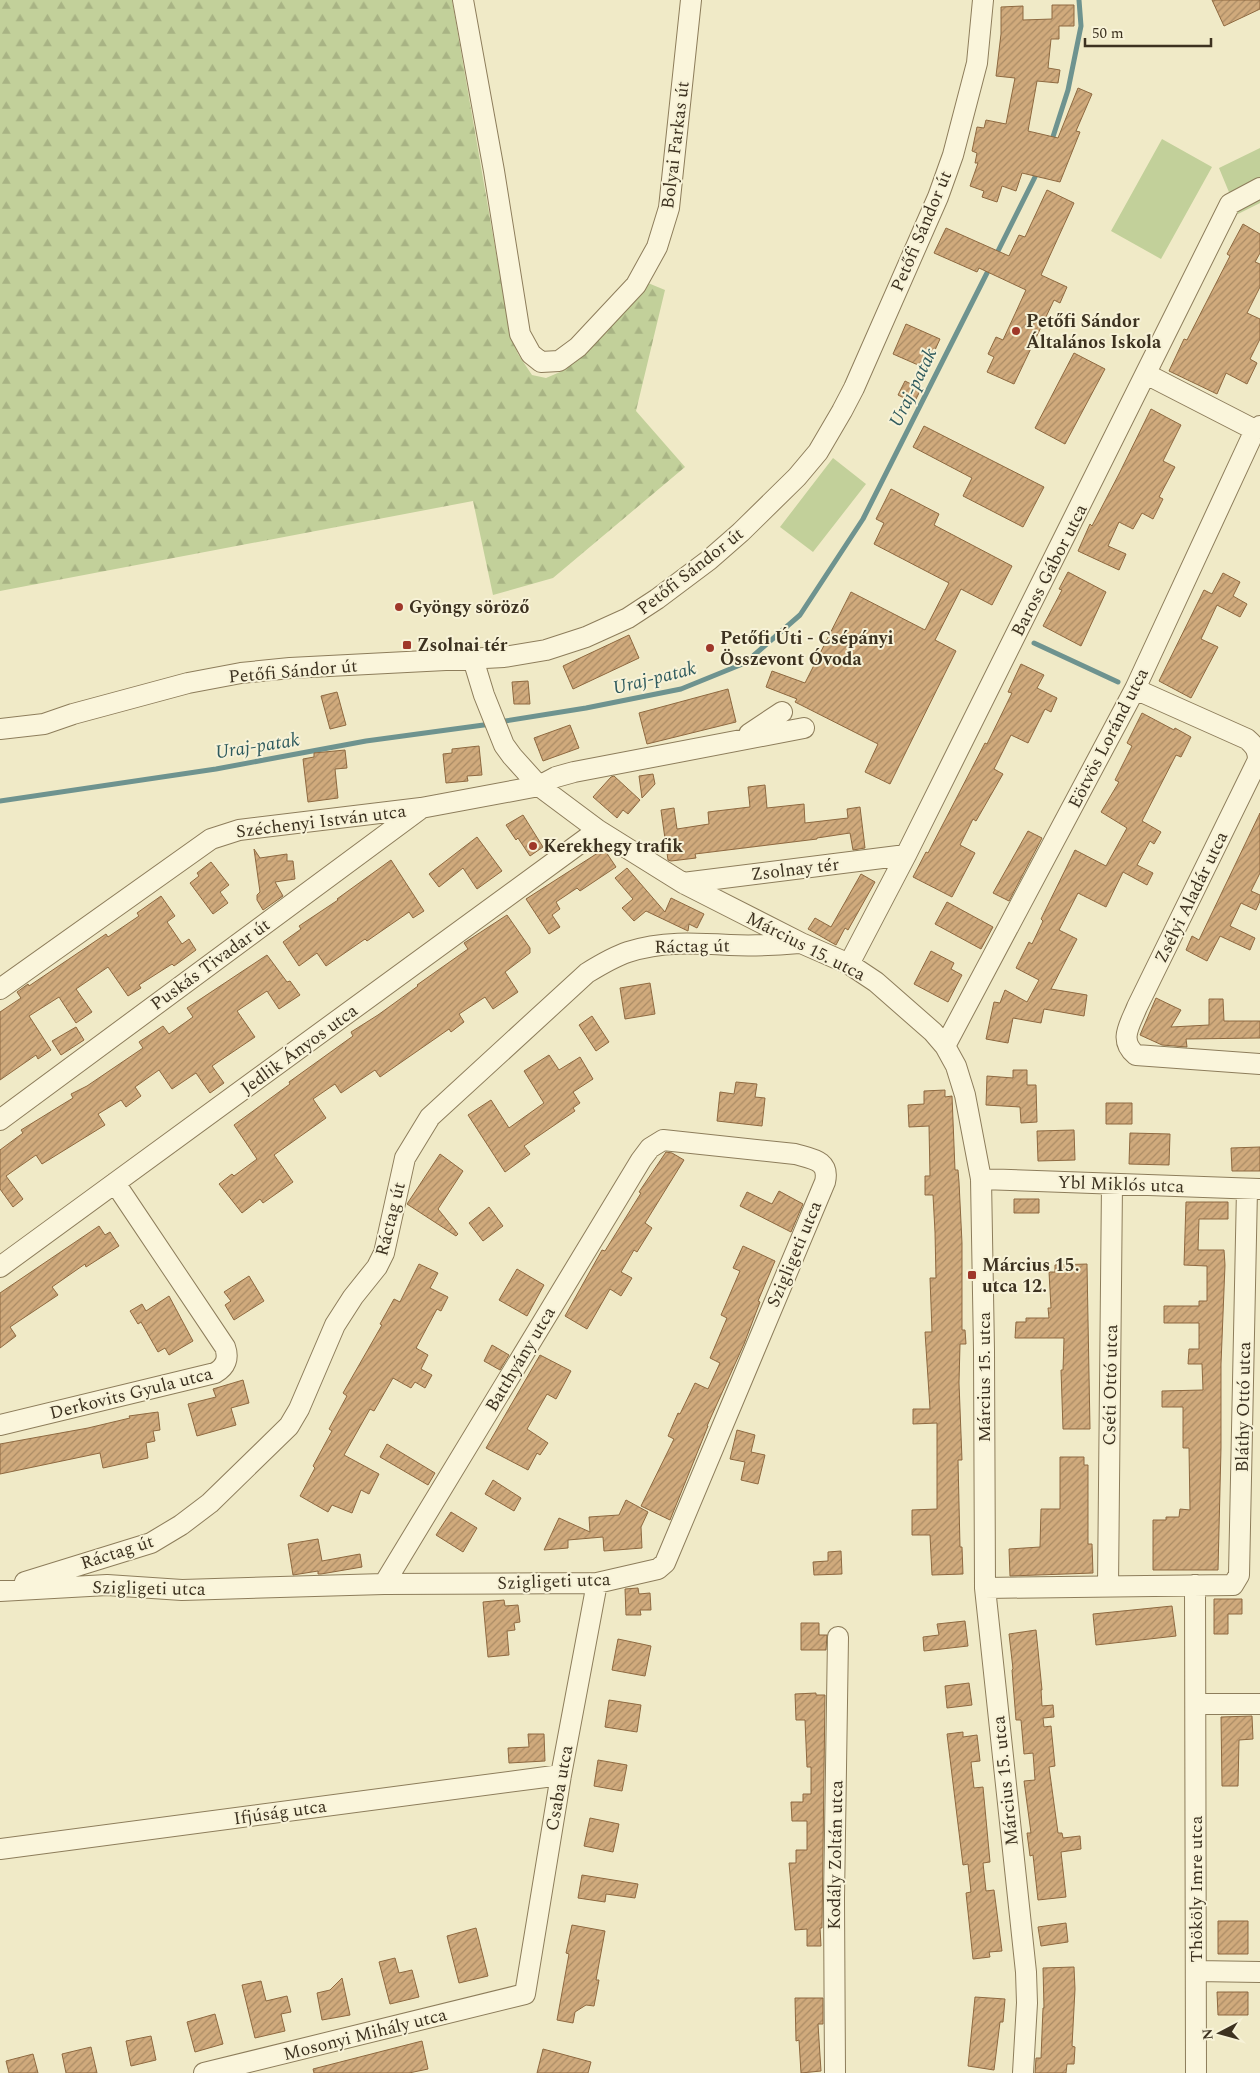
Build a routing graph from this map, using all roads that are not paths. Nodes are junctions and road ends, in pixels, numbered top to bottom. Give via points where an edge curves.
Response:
1 (464, 0) edge
2 (691, 0) edge
3 (983, 0) edge
4 (1260, 188) edge
5 (1146, 374) junction
6 (1258, 428) edge
7 (473, 658) junction
8 (1135, 689) junction
9 (782, 712) dead end
10 (804, 728) dead end
11 (0, 729) edge
12 (740, 740) junction
13 (539, 786) junction
14 (421, 808) junction
15 (598, 830) junction
16 (906, 855) junction
17 (683, 883) junction
18 (801, 943) junction
19 (849, 964) junction
20 (0, 989) edge
21 (945, 1046) junction
22 (1260, 1064) edge
23 (0, 1120) edge
24 (664, 1140) joint
25 (981, 1179) junction
26 (115, 1183) junction
27 (1112, 1184) junction
28 (1253, 1189) edge
29 (0, 1267) edge
30 (0, 1425) edge
31 (597, 1583) junction
32 (384, 1584) junction
33 (1108, 1586) junction
34 (1195, 1586) junction
35 (985, 1588) junction
36 (0, 1591) edge
37 (838, 1637) dead end
38 (1196, 1704) junction
39 (1260, 1704) edge
40 (561, 1775) junction
41 (0, 1849) edge
42 (1196, 1971) junction
43 (1260, 1972) edge
44 (525, 1994) joint
45 (204, 2073) edge
46 (834, 2073) edge
47 (1023, 2073) edge
48 (1196, 2073) edge

1 - 2 street, Bolyai Farkas út via 520,334 531,354 541,362 559,361 578,347 636,285 657,247 668,208
3 - 7 street, Petőfi Sándor út via 977,62 953,155 938,197 854,388 818,452 759,515 710,560 628,618 546,650
4 - 5 street, Baross Gábor utca via 1230,204
5 - 6 street
5 - 16 street, Baross Gábor utca
6 - 8 street, Eötvös Loránd utca
7 - 11 street, Petőfi Sándor út via 241,672 188,683 44,724
7 - 13 street, Március 15. utca via 498,733 512,756
8 - 21 street, Eötvös Loránd utca
8 - 22 street, Zsélyi Aladár utca via 1247,739 1255,745 1258,760 1137,1007 1126,1039 1128,1048 1136,1055
9 - 12 street
10 - 12 street, Széchenyi István utca
12 - 13 street, Széchenyi István utca via 574,772
13 - 14 street, Széchenyi István utca
13 - 15 street, Március 15. utca
14 - 20 street, Széchenyi István utca via 239,830 211,839
14 - 23 street, Puskás Tivadar út
15 - 17 street, Március 15. utca
15 - 26 street, Jedlik Ányos utca
16 - 17 street, Zsolnay tér
16 - 19 street, Baross Gábor utca
17 - 18 street, Március 15. utca
18 - 19 street, Március 15. utca
18 - 36 street, Ráctag út via 653,945 621,954 587,973 430,1117 405,1158 384,1253 335,1325 289,1426 210,1503 162,1537 140,1547
19 - 21 street, Március 15. utca via 899,1001
21 - 25 street, Március 15. utca via 956,1066 965,1095
24 - 31 street, Szigligeti utca via 795,1154 816,1160 824,1166 827,1174 664,1563 658,1569
24 - 32 street, Batthyány utca via 650,1148 641,1160
25 - 27 street, Ybl Miklós utca
25 - 35 street, Március 15. utca
26 - 29 street, Jedlik Ányos utca
26 - 30 street, Derkovits Gyula utca via 225,1347 225,1364 215,1373
27 - 28 street, Ybl Miklós utca
27 - 33 street, Cséti Ottó utca
28 - 34 street, Bláthy Ottó utca via 1240,1575 1233,1585
31 - 32 street, Szigligeti utca
31 - 40 street, Csaba utca
32 - 36 street, Szigligeti utca via 182,1590 107,1585
33 - 34 street
33 - 35 street
34 - 38 street, Thököly Imre utca
35 - 47 street, Március 15. utca via 1026,1972
37 - 46 street, Kodály Zoltán utca
38 - 39 street
38 - 42 street, Thököly Imre utca
40 - 41 street, Ifjúság utca
40 - 44 street, Csaba utca
42 - 43 street
42 - 48 street, Thököly Imre utca
44 - 45 street, Mosonyi Mihály utca

